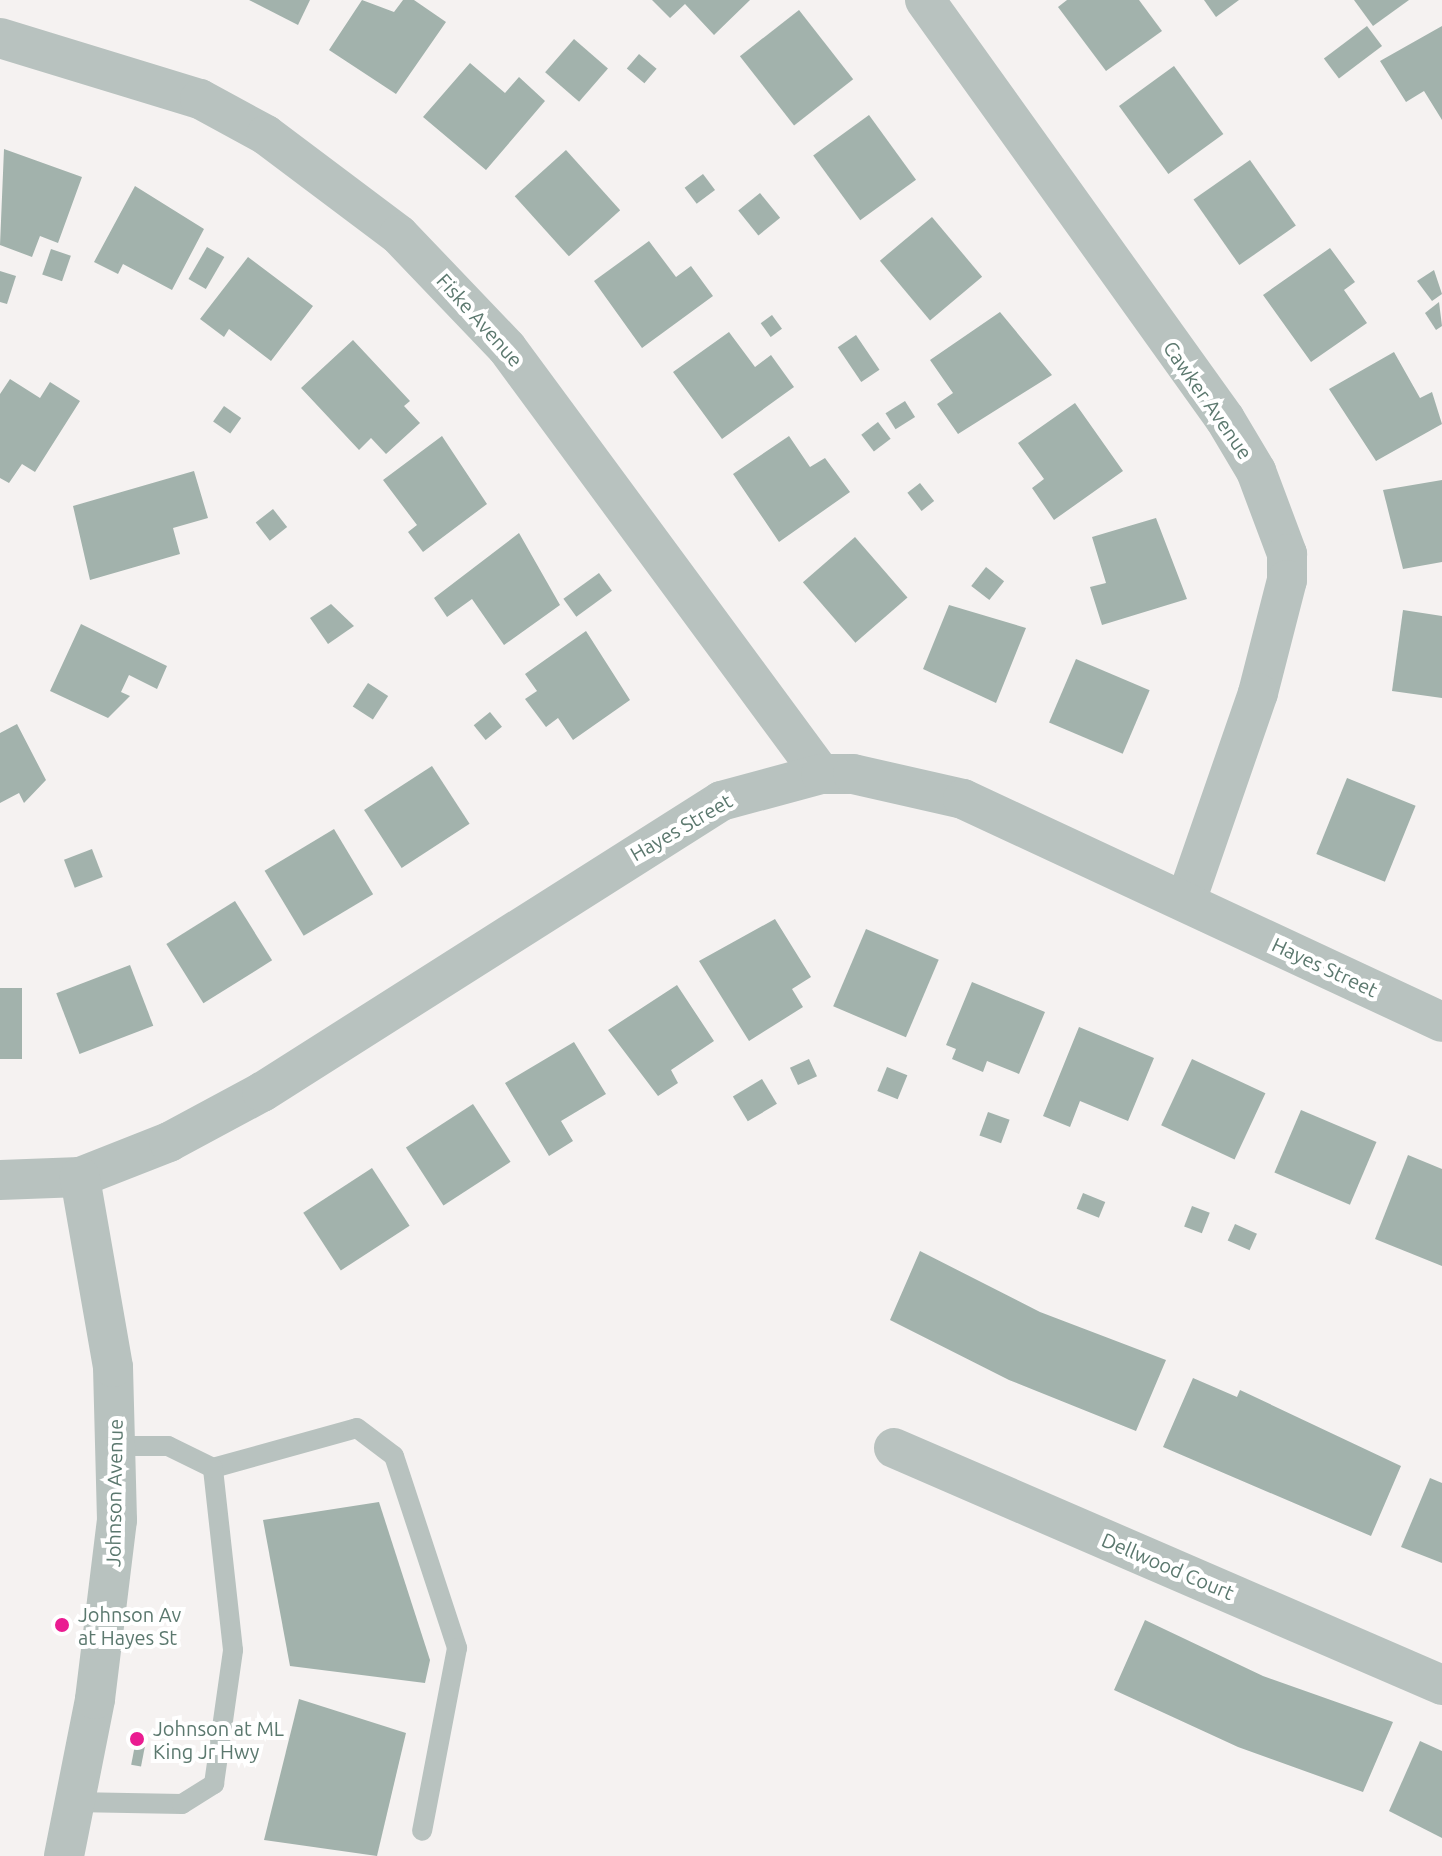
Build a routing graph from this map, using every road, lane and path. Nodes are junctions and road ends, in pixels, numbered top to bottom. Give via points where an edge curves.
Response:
1 (925, 0) edge
2 (0, 38) edge
3 (821, 774) junction
4 (1186, 901) junction
5 (1442, 1022) edge
6 (80, 1177) junction
7 (0, 1180) edge
8 (118, 1446) junction
9 (894, 1448) dead end
10 (213, 1468) junction
11 (1442, 1685) edge
12 (73, 1802) junction
13 (422, 1831) dead end
14 (64, 1856) edge

1 - 4 street, Cawker Avenue via 1225,419 1256,471 1287,554 1287,580 1258,693
2 - 3 street, Fiske Avenue via 200,99 266,135 399,235 507,348
3 - 4 street, Hayes Street via 853,774 963,799
3 - 6 street, Hayes Street via 721,801 262,1092 169,1142
4 - 5 street, Hayes Street
6 - 7 street, Hayes Street
6 - 8 street, Johnson Avenue via 113,1367
8 - 10 lane via 168,1446
8 - 12 street, Johnson Avenue via 109,1604
9 - 11 street, Dellwood Court
10 - 12 lane via 233,1650 214,1784 182,1804
10 - 13 lane via 357,1428 394,1456 457,1648
12 - 14 street, Johnson Avenue

